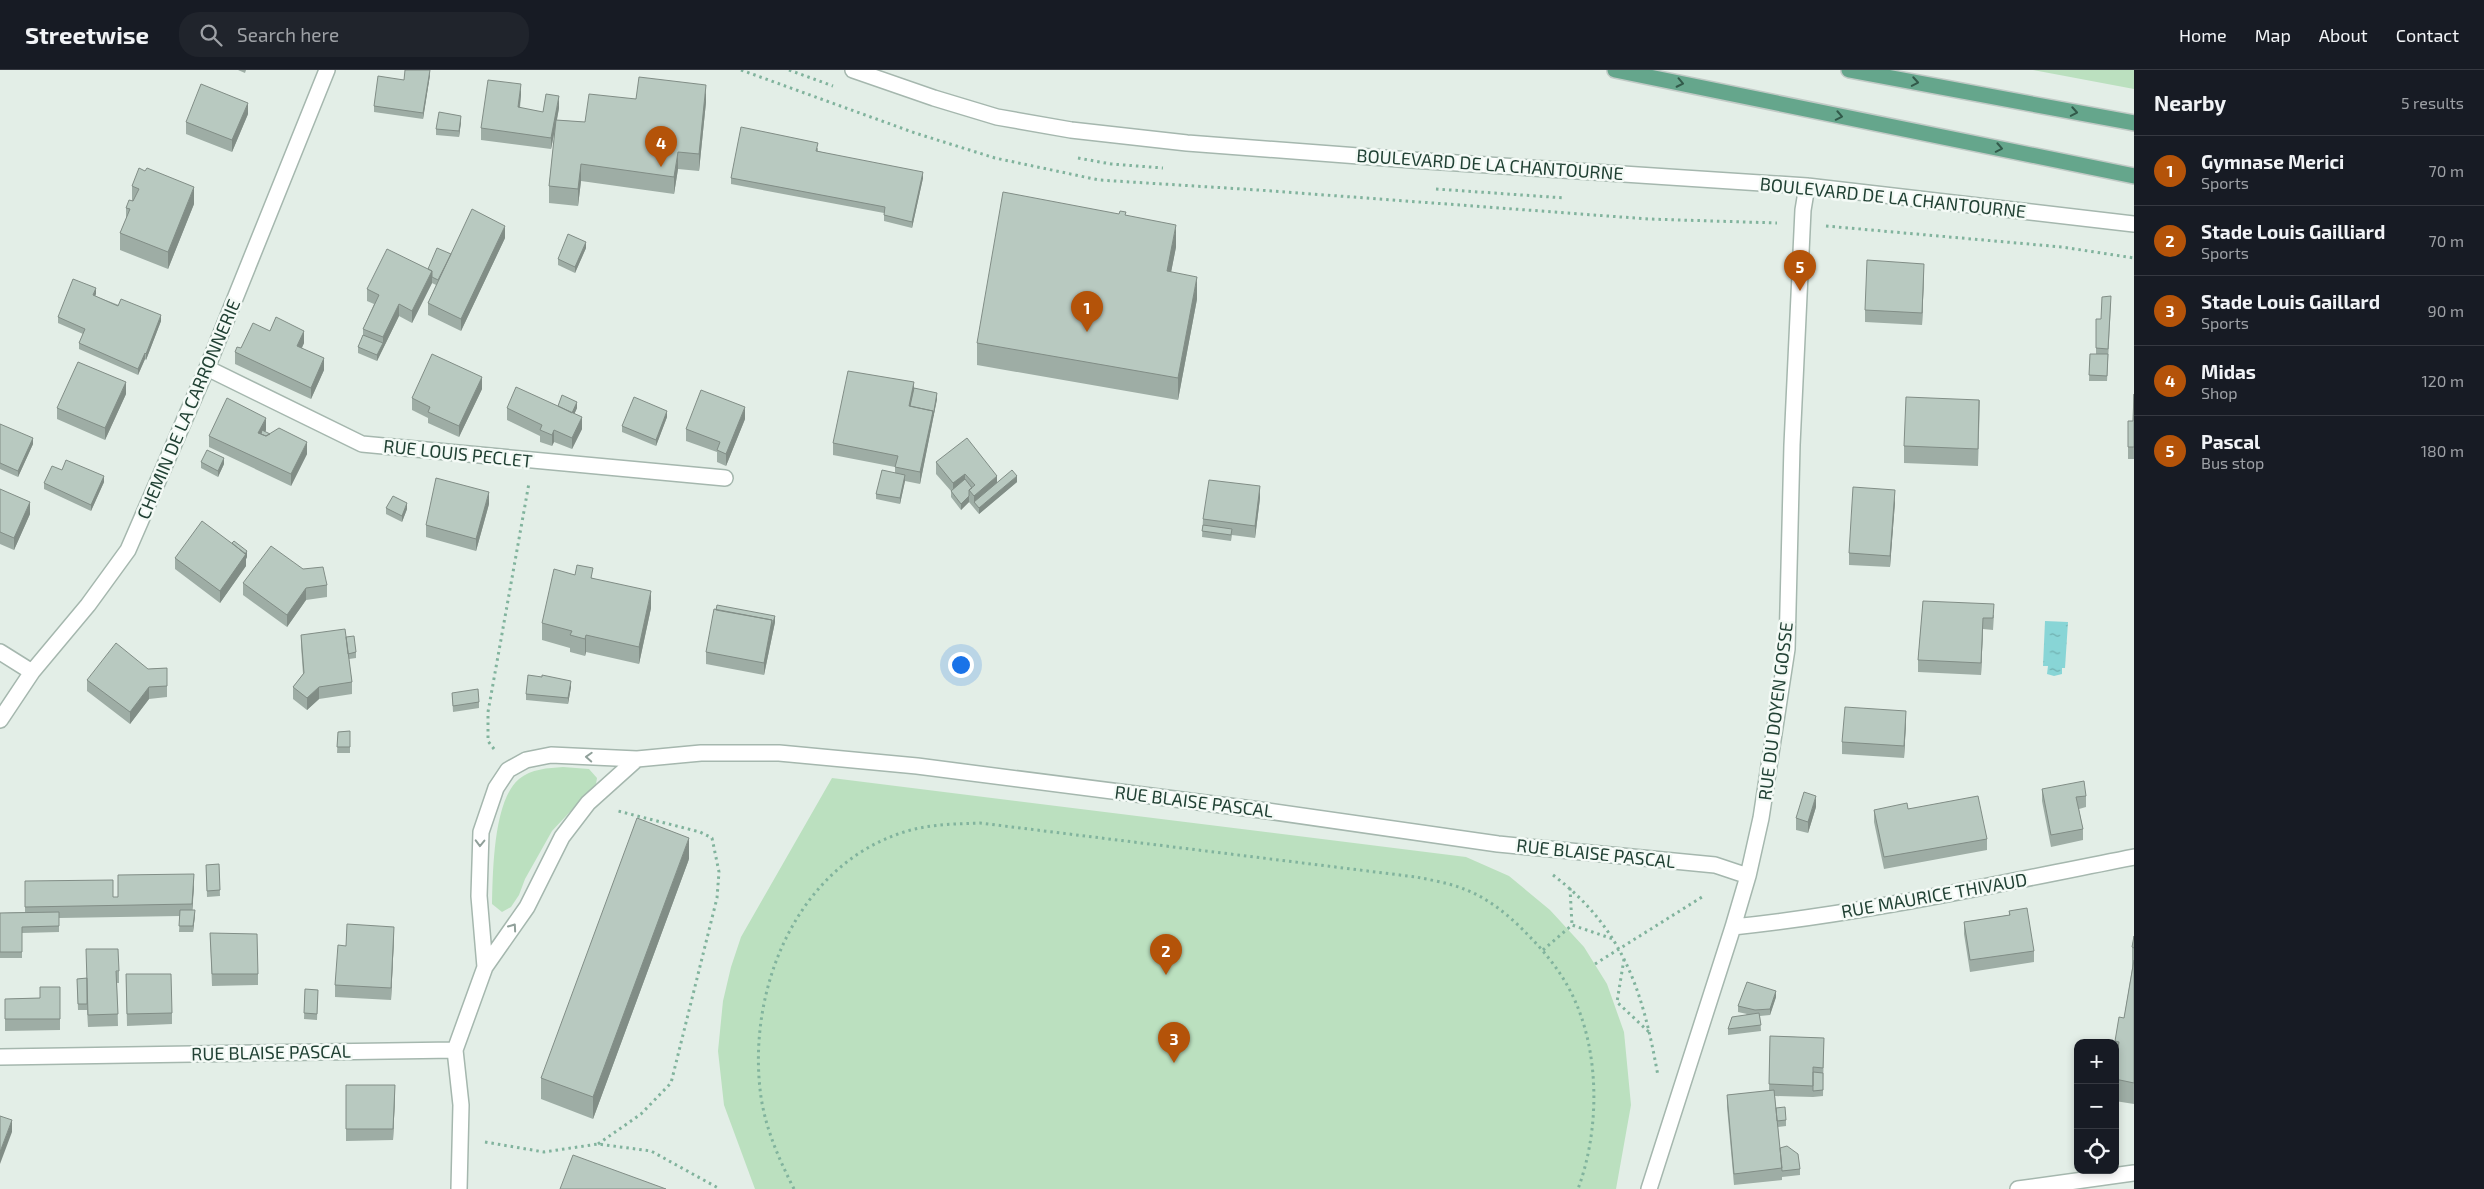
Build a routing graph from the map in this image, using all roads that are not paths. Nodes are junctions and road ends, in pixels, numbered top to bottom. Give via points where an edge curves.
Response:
1 (327, 70) edge
2 (853, 70) edge
3 (1615, 70) edge
4 (1849, 70) edge
5 (2134, 123) edge
6 (2134, 176) edge
7 (1807, 186) junction
8 (2134, 224) edge
9 (207, 368) junction
10 (725, 478) dead end
11 (0, 652) edge
12 (32, 672) junction
13 (0, 720) edge
14 (637, 759) junction
15 (2134, 857) edge
16 (1748, 876) junction
17 (1733, 927) junction
18 (485, 968) junction
19 (455, 1050) junction
20 (0, 1057) edge
21 (2134, 1172) edge
22 (459, 1189) edge
23 (1649, 1189) edge
24 (2018, 1189) edge

1 - 9 street, CHEMIN DE LA CARRONNERIE
2 - 7 street, BOULEVARD DE LA CHANTOURNE via 997,117 1071,130 1187,143
3 -> 6 main road
4 -> 5 main road
7 - 8 street, BOULEVARD DE LA CHANTOURNE
7 - 16 street, RUE DU DOYEN GOSSE via 1792,445 1787,649 1761,818
9 - 10 street, RUE LOUIS PECLET via 362,444
9 - 12 street, CHEMIN DE LA CARRONNERIE via 128,550 88,605
11 - 12 street
12 - 13 street, CHEMIN DE LA CARRONNERIE
14 - 16 street, RUE BLAISE PASCAL via 701,753 779,753 917,766 1498,844 1716,865
18 -> 14 street via 528,907 562,838 588,803
14 -> 18 street, RUE BLAISE PASCAL via 552,755 526,760 508,770 496,788 481,832 479,896
15 - 17 street, RUE MAURICE THIVAUD via 1903,902
16 - 17 street, RUE DU DOYEN GOSSE
17 - 23 street, RUE DU DOYEN GOSSE
18 - 19 street
19 - 20 street, RUE BLAISE PASCAL
19 - 22 street via 461,1105
21 - 24 street

